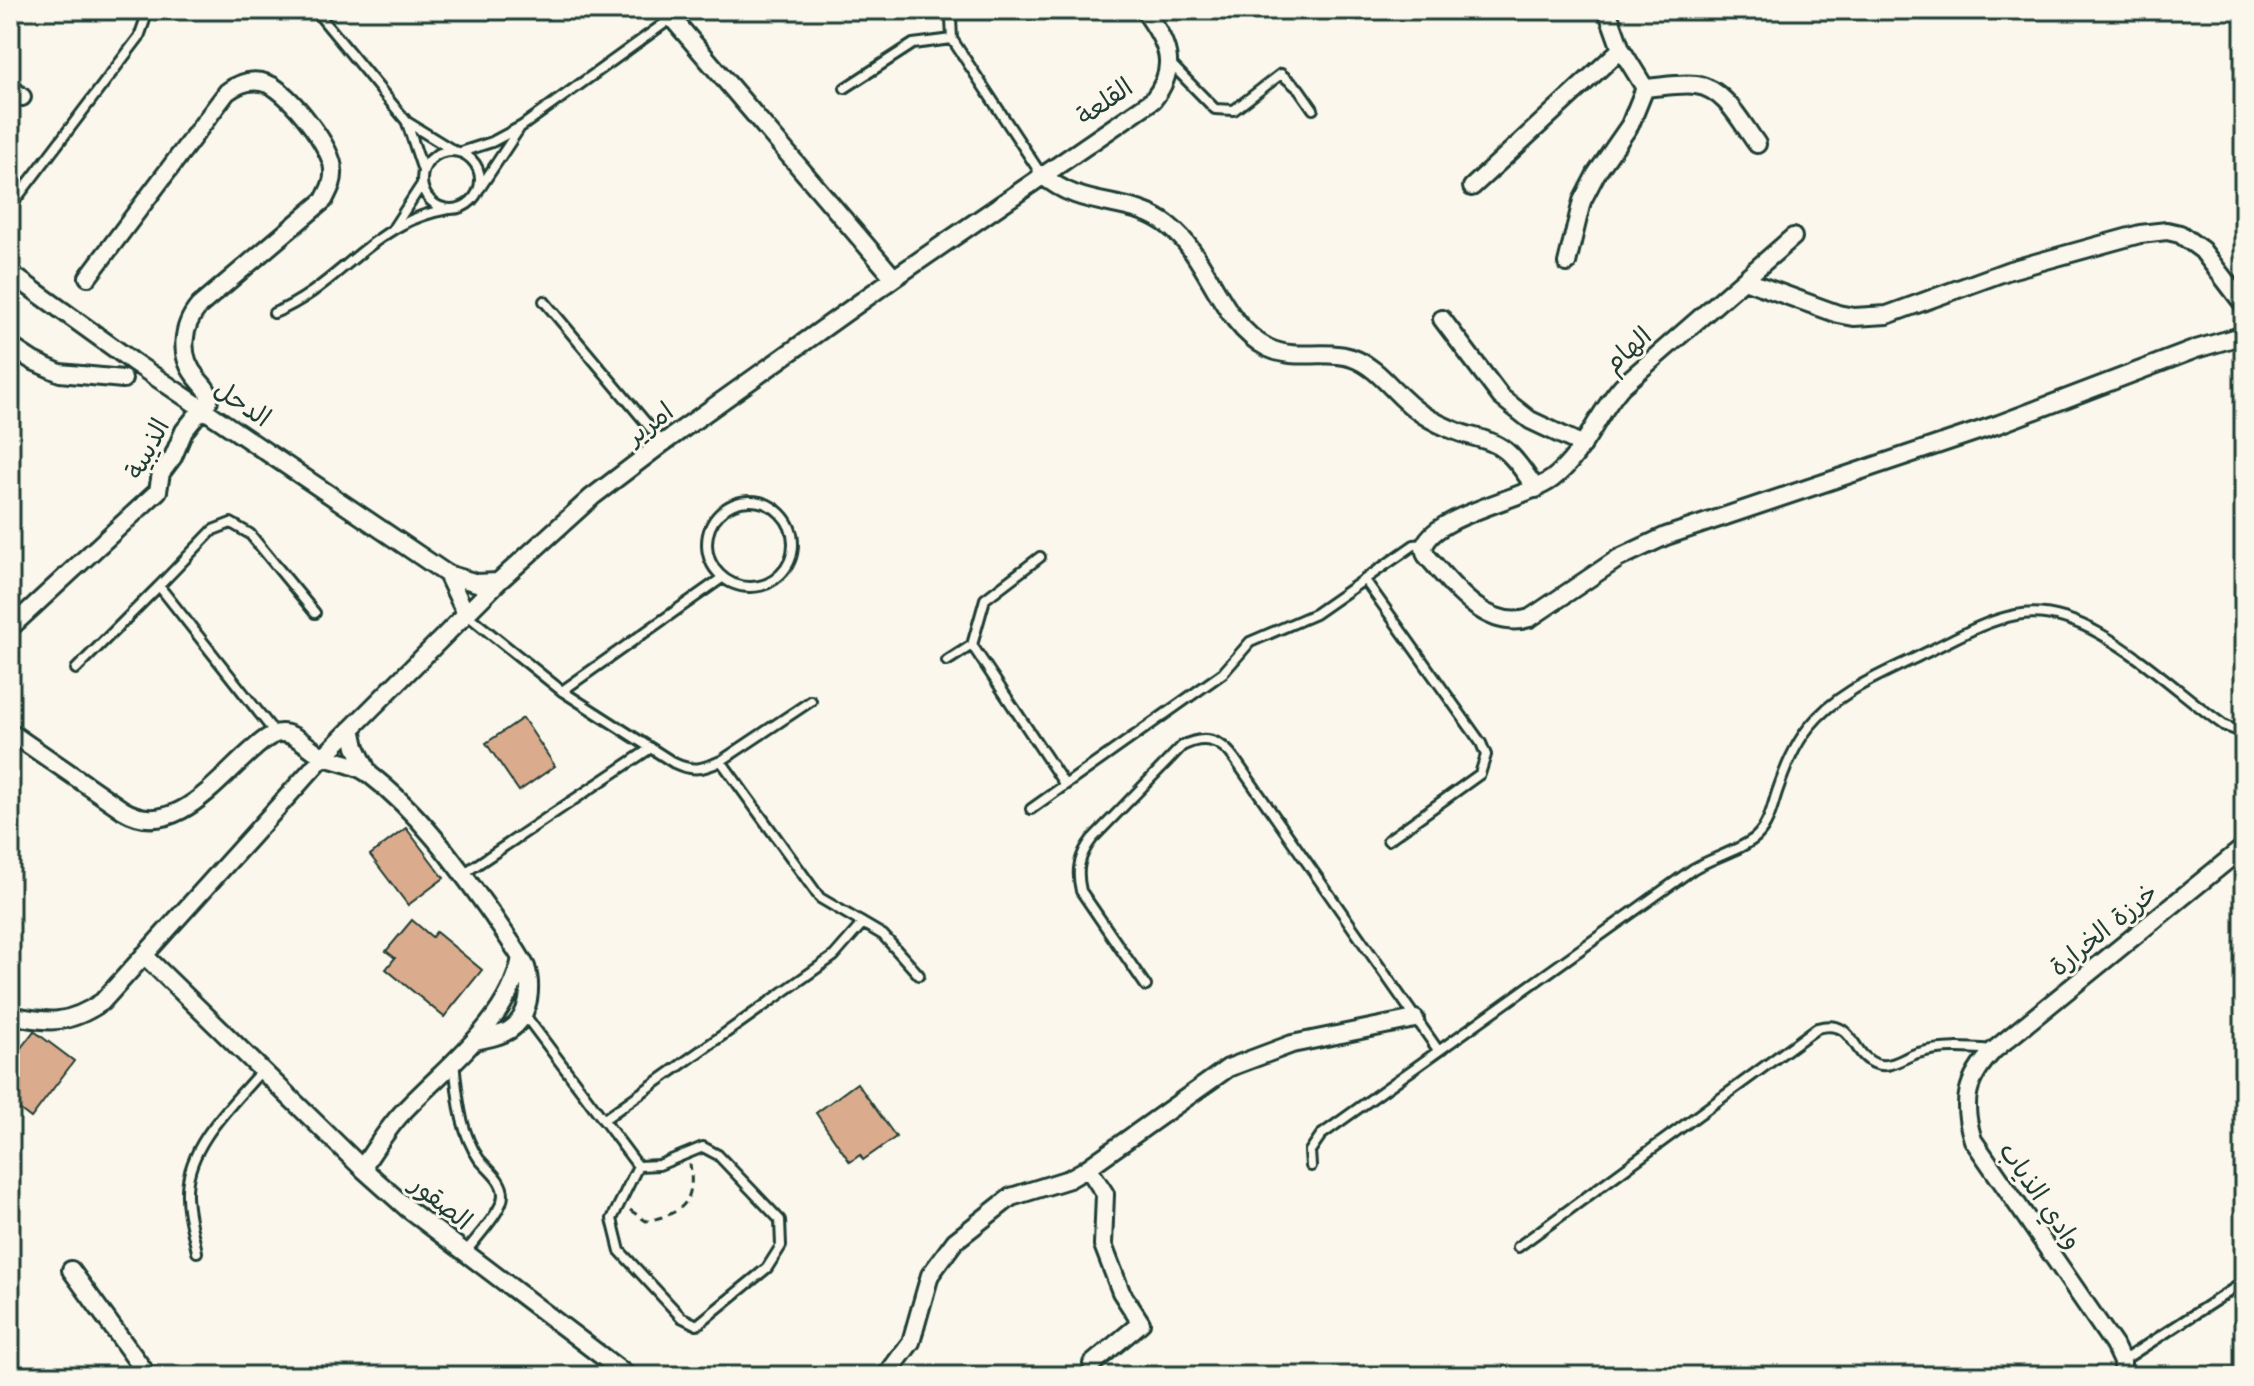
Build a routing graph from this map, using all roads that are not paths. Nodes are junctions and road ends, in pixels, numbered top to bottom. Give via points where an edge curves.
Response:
1 (145, 10) edge
2 (315, 10) edge
3 (955, 10) edge
4 (1144, 10) edge
5 (1607, 10) edge
6 (677, 14) edge
7 (952, 39) junction
8 (1621, 49) junction
9 (1169, 62) junction
10 (845, 88) dead end
11 (1645, 88) junction
12 (1313, 109) dead end
13 (407, 122) junction
14 (522, 126) junction
15 (1757, 144) dead end
16 (457, 151) junction
17 (423, 171) junction
18 (1041, 174) junction
19 (422, 184) junction
20 (1472, 187) dead end
21 (478, 191) junction
22 (10, 207) edge
23 (448, 209) junction
24 (391, 231) junction
25 (1793, 237) dead end
26 (1567, 263) dead end
27 (10, 273) edge
28 (88, 277) dead end
29 (894, 278) junction
30 (1744, 280) junction
31 (544, 301) dead end
32 (2244, 305) edge
33 (274, 313) dead end
34 (1442, 319) dead end
35 (2244, 335) edge
36 (10, 346) edge
37 (123, 379) dead end
38 (203, 407) junction
39 (663, 443) junction
40 (1583, 445) junction
41 (1536, 489) junction
42 (1424, 544) junction
43 (1040, 557) dead end
44 (447, 574) junction
45 (722, 578) junction
46 (1365, 580) junction
47 (498, 582) junction
48 (159, 586) junction
49 (315, 613) dead end
50 (466, 614) junction
51 (10, 628) edge
52 (972, 645) junction
53 (947, 661) dead end
54 (76, 669) dead end
55 (562, 691) junction
56 (811, 701) dead end
57 (352, 728) junction
58 (10, 732) edge
59 (2244, 733) edge
60 (276, 734) junction
61 (651, 748) junction
62 (324, 756) junction
63 (721, 761) junction
64 (369, 774) junction
65 (1065, 785) junction
66 (1031, 809) dead end
67 (1388, 840) dead end
68 (2244, 847) edge
69 (463, 874) junction
70 (862, 924) junction
71 (144, 955) junction
72 (521, 958) junction
73 (919, 975) dead end
74 (1146, 986) dead end
75 (524, 1014) junction
76 (10, 1015) edge
77 (1415, 1019) junction
78 (474, 1041) junction
79 (1438, 1050) junction
80 (1994, 1050) junction
81 (454, 1061) junction
82 (262, 1070) junction
83 (603, 1120) junction
84 (638, 1166) junction
85 (1311, 1166) dead end
86 (362, 1168) junction
87 (1088, 1168) junction
88 (1518, 1247) dead end
89 (197, 1252) dead end
90 (465, 1253) junction
91 (71, 1270) dead end
92 (2244, 1282) edge
93 (1092, 1364) dead end
94 (2122, 1369) edge
95 (148, 1376) edge
96 (628, 1376) edge
97 (886, 1376) edge

1 - 22 lane via 139,37
2 - 13 lane
3 - 7 lane
4 - 9 street
5 - 8 street
6 - 14 lane
6 - 29 street
7 - 10 lane via 913,44
7 - 18 lane
8 - 11 street
8 - 20 street
9 - 12 lane via 1215,109 1234,110 1281,74
9 - 18 street, القلعة via 1153,100
11 - 15 street via 1695,84 1711,91 1732,108
11 - 26 street via 1630,125 1582,201
13 - 16 lane
13 - 17 lane
14 - 16 lane via 492,142
14 - 21 lane
16 - 17 lane via 435,155
16 - 21 lane via 475,163
17 - 19 lane
18 - 29 street, امرير
18 - 41 street via 1070,194 1144,212 1166,223 1185,241 1237,321 1258,342 1283,353 1334,354 1360,361 1421,414 1505,450
19 - 23 lane via 431,201
19 - 24 lane
21 - 23 lane via 463,207
23 - 24 lane
24 - 33 lane via 311,295
25 - 30 street, الهام
27 - 38 street, الدحل
28 - 38 street via 227,92 256,81 284,96 330,153 331,185 324,200 190,317 185,350 208,392
29 - 39 street, امرير
30 - 32 street via 1838,314 1879,316 2010,270 2167,231 2202,250
30 - 40 street, الهام via 1622,386
31 - 39 lane
34 - 40 street via 1501,397 1530,420
35 - 42 street via 1666,536 1619,558 1530,618 1498,619 1476,606 1426,555
36 - 37 street via 60,373
38 - 44 street, الدحل
38 - 51 street, الذيبية via 161,473 158,491
39 - 47 street, امرير via 592,497
40 - 41 street, الهام via 1563,470
41 - 42 street, الهام via 1455,520
42 - 46 lane via 1414,545
43 - 52 lane via 985,599
44 - 47 street via 477,583
44 - 50 street
45 - 45 lane via 709,557 708,533 721,512 743,501 768,504 786,520 794,544 787,568 769,584 745,588
45 - 55 lane
46 - 65 lane via 1315,614 1250,642 1223,673
46 - 67 lane via 1486,755 1480,774
47 - 50 street, امرير
48 - 49 lane via 213,530 231,523 250,534
48 - 54 lane
48 - 60 lane
50 - 55 lane
50 - 57 street, امرير
52 - 53 lane
52 - 65 lane
55 - 61 lane
56 - 63 lane
57 - 62 street, امرير
57 - 64 street
58 - 60 street via 123,810 149,821 183,810
59 - 79 lane via 2225,726 2075,620 2043,614 1999,620 1861,684 1832,704 1798,743 1757,836 1693,869
60 - 62 street via 291,735
61 - 63 lane via 689,770
61 - 69 lane
62 - 64 street
62 - 71 street
63 - 70 lane via 820,898
64 - 69 street via 423,825
65 - 66 lane
68 - 80 street, خرزة الخرارة
69 - 72 street
70 - 73 lane via 883,935
70 - 83 lane via 834,956
71 - 76 street via 86,1013 47,1022
71 - 82 street, الصقور
72 - 75 street via 530,985
72 - 78 street via 510,993
74 - 77 lane via 1081,891 1079,863 1092,839 1182,746 1205,739 1227,748
75 - 78 street via 514,1028
75 - 83 lane
77 - 79 lane
77 - 87 street via 1292,1044 1228,1068
78 - 81 street
79 - 85 lane via 1316,1139
80 - 88 lane via 1938,1049 1879,1065 1841,1029 1817,1028
80 - 94 street, وادي الذياب via 1980,1064 1966,1101 1973,1140 2104,1331
81 - 86 street via 402,1113
81 - 90 lane via 465,1134 498,1180 503,1196
82 - 86 street, الصقور
82 - 89 lane via 218,1122 191,1168 187,1197
83 - 84 lane
84 - 84 lane via 659,1165 703,1147 718,1155 780,1220 781,1246 767,1268 697,1325 681,1317 620,1251 612,1219
86 - 90 street, الصقور
87 - 93 street via 1105,1194 1103,1245 1121,1292 1141,1323
87 - 97 street via 1011,1197 955,1241 930,1275 911,1342
90 - 96 street, الصقور
91 - 95 street
92 - 94 lane

